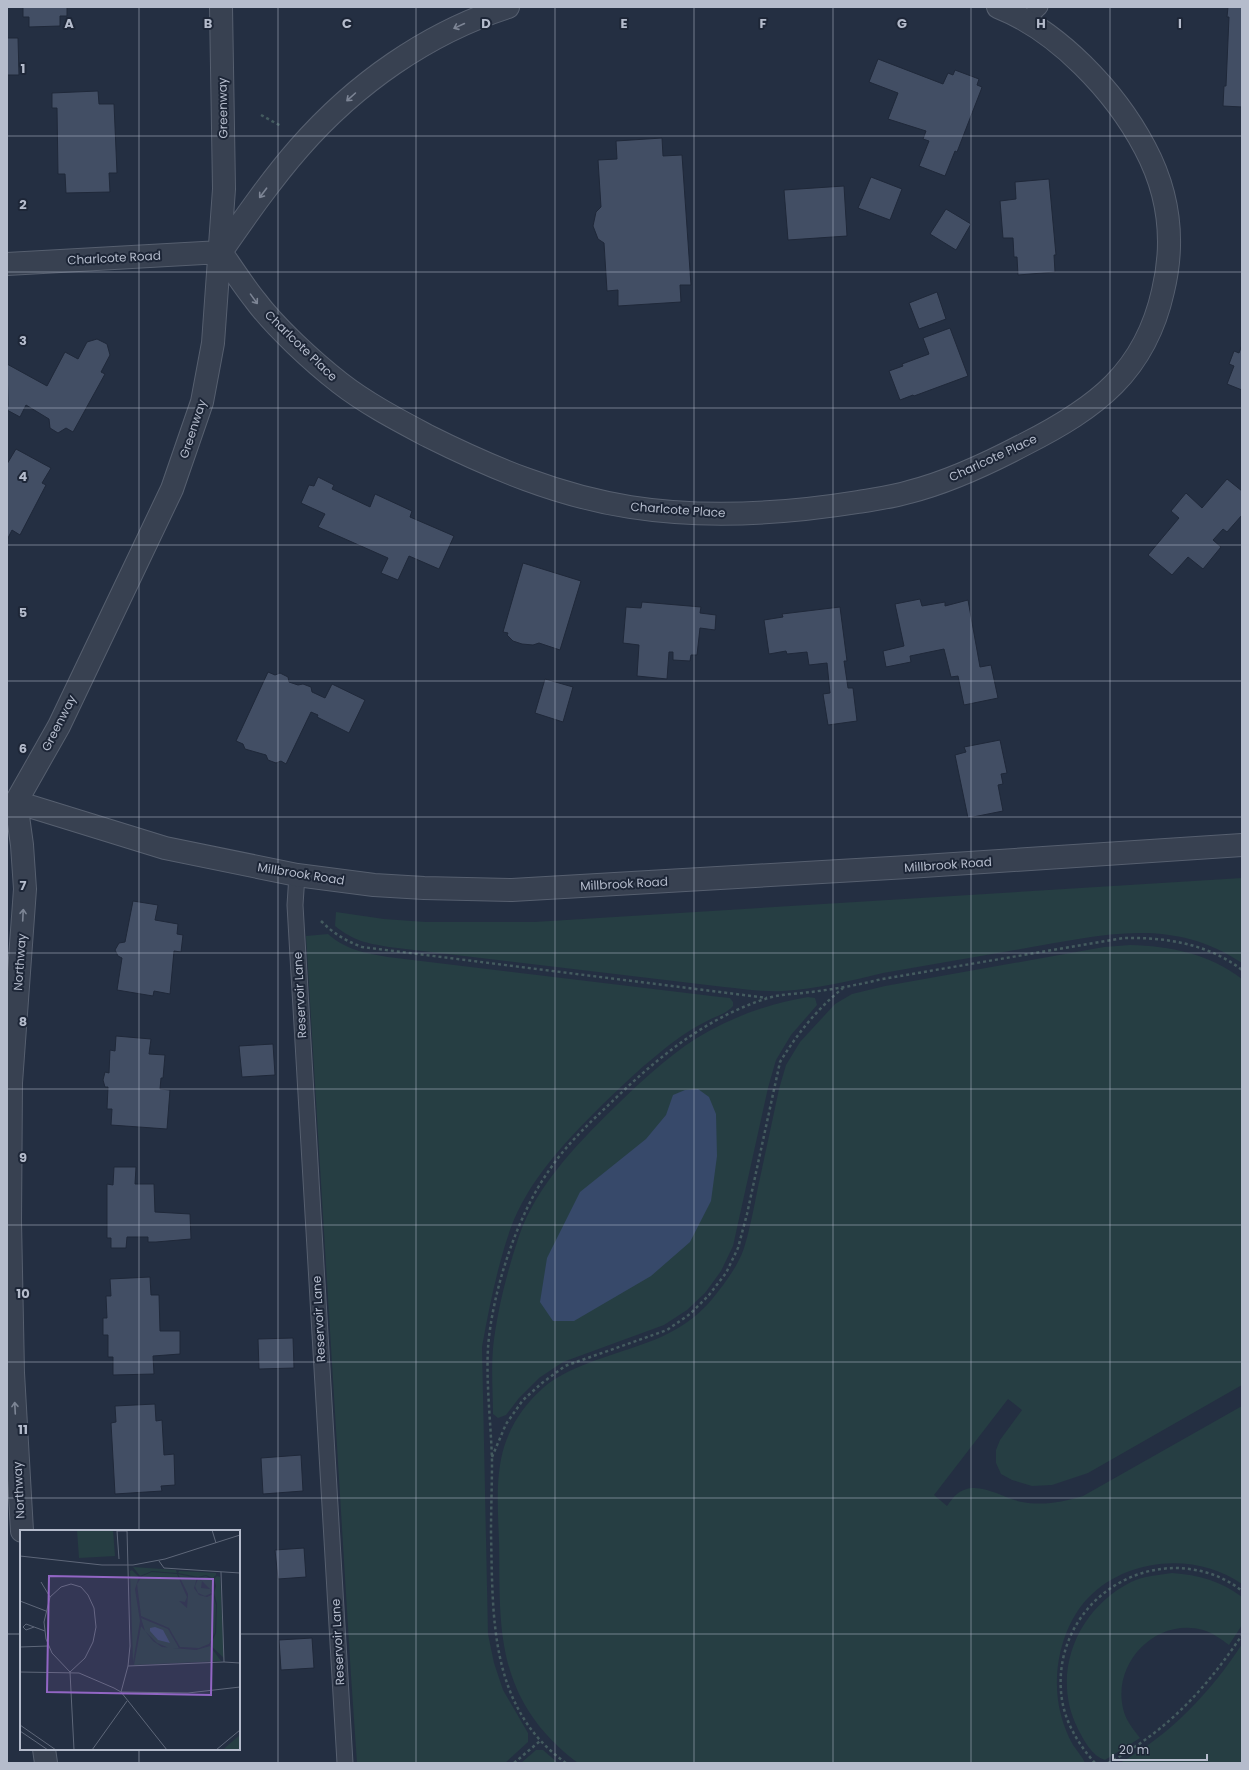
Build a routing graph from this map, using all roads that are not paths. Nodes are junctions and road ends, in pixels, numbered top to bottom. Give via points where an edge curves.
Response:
1 (221, 7) edge
2 (998, 7) edge
3 (499, 8) edge
4 (1032, 14) edge
5 (221, 252) junction
6 (7, 264) edge
7 (11, 805) edge
8 (1242, 845) edge
9 (297, 875) junction
10 (22, 1530) edge
11 (44, 1750) edge
12 (46, 1763) edge
13 (345, 1763) edge

1 - 5 street, Greenway via 224,189
2 - 4 street, Charlcote Place
3 -> 5 street via 420,46 363,86 332,113 263,192
5 -> 4 street, Charlcote Place via 256,302 338,382 375,408 465,455 512,475 628,507 706,515 831,507 911,492 994,460 1051,431 1083,411 1125,374 1141,352 1153,328 1161,302 1170,246 1164,193 1154,165 1118,104
5 - 6 street, Charlcote Road
5 - 7 street, Greenway via 213,343 202,402 172,489 59,726
7 - 9 street, Millbrook Road via 165,848
10 -> 7 street, Northway via 13,1374 10,1221 11,1083 25,888 22,845
8 - 9 street, Millbrook Road via 512,890 374,885
9 - 13 lane, Reservoir Lane via 295,905
11 - 12 street

